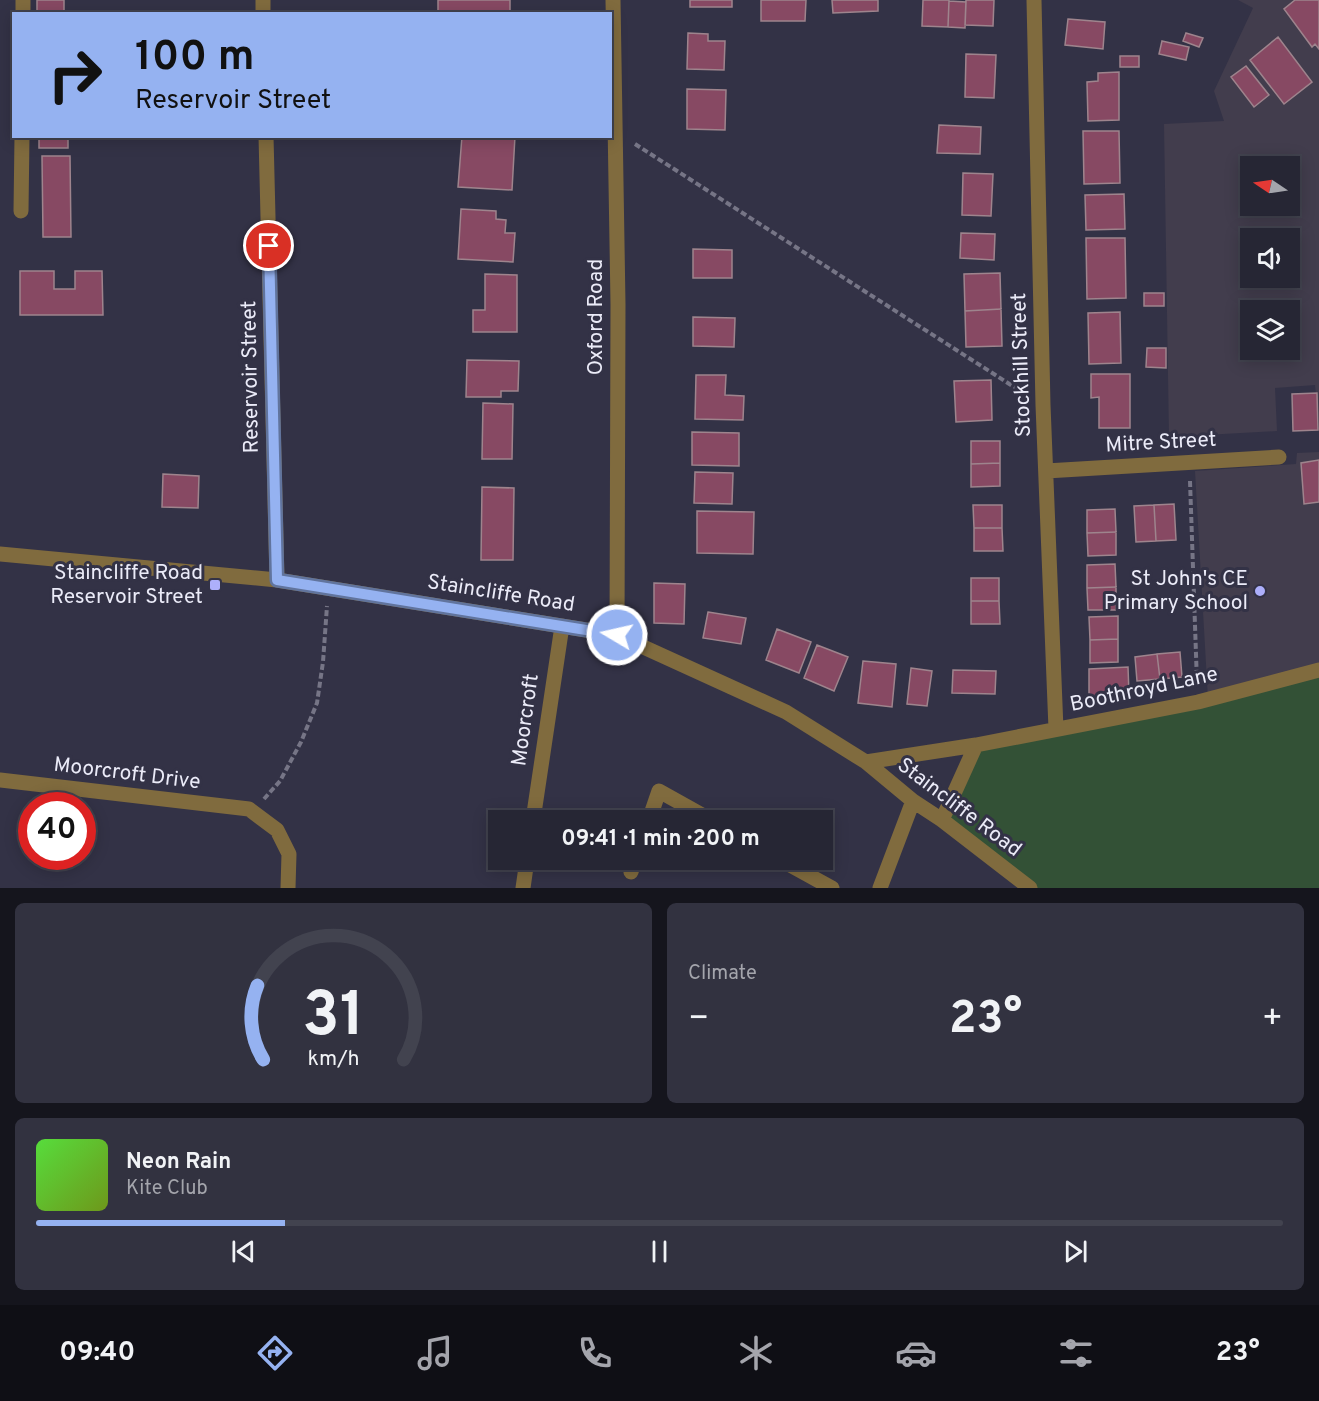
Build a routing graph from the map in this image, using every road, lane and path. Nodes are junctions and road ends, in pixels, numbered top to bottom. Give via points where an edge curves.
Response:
1 (612, 0) edge
2 (1034, 0) edge
3 (614, 130) junction
4 (22, 138) edge
5 (266, 138) edge
6 (21, 211) dead end
7 (1043, 405) junction
8 (1279, 458) dead end
9 (1189, 462) junction
10 (1046, 471) junction
11 (0, 554) edge
12 (277, 580) junction
13 (328, 618) dead end
14 (562, 626) junction
15 (617, 635) junction
16 (1319, 670) edge
17 (1198, 702) junction
18 (1056, 729) junction
19 (976, 745) junction
20 (866, 762) junction
21 (0, 780) edge
22 (913, 801) junction
23 (249, 809) junction
24 (534, 810) edge
25 (652, 810) edge
26 (693, 810) edge
27 (942, 820) junction
28 (526, 870) edge
29 (799, 870) edge
30 (288, 888) edge
31 (523, 888) edge
32 (832, 888) edge
33 (880, 888) edge
34 (1030, 888) edge

1 - 3 street, Oxford Road
2 - 7 street, Stockhill Street
3 - 7 path
3 - 15 street, Oxford Road
4 - 6 street
5 - 12 street, Reservoir Street
7 - 10 street, Stockhill Street
8 - 9 street, Mitre Street via 1257,462
9 - 10 street, Mitre Street
9 - 17 path
10 - 18 street, Stockhill Street
11 - 12 street, Staincliffe Road
12 - 14 street, Staincliffe Road
13 - 23 path via 317,703 280,781
14 - 15 street, Staincliffe Road
14 - 24 street, Moorcroft
15 - 20 street, Staincliffe Road via 786,712
16 - 17 street, Boothroyd Lane
17 - 18 street, Boothroyd Lane
18 - 19 street, Boothroyd Lane
19 - 20 street, Boothroyd Lane
19 - 27 street
20 - 22 street, Staincliffe Road
21 - 23 street, Moorcroft Drive
22 - 27 street, Staincliffe Road
22 - 33 street
23 - 30 street via 277,831 288,854
25 - 26 street via 659,791
27 - 34 street, Staincliffe Road
28 - 31 street
29 - 32 street

